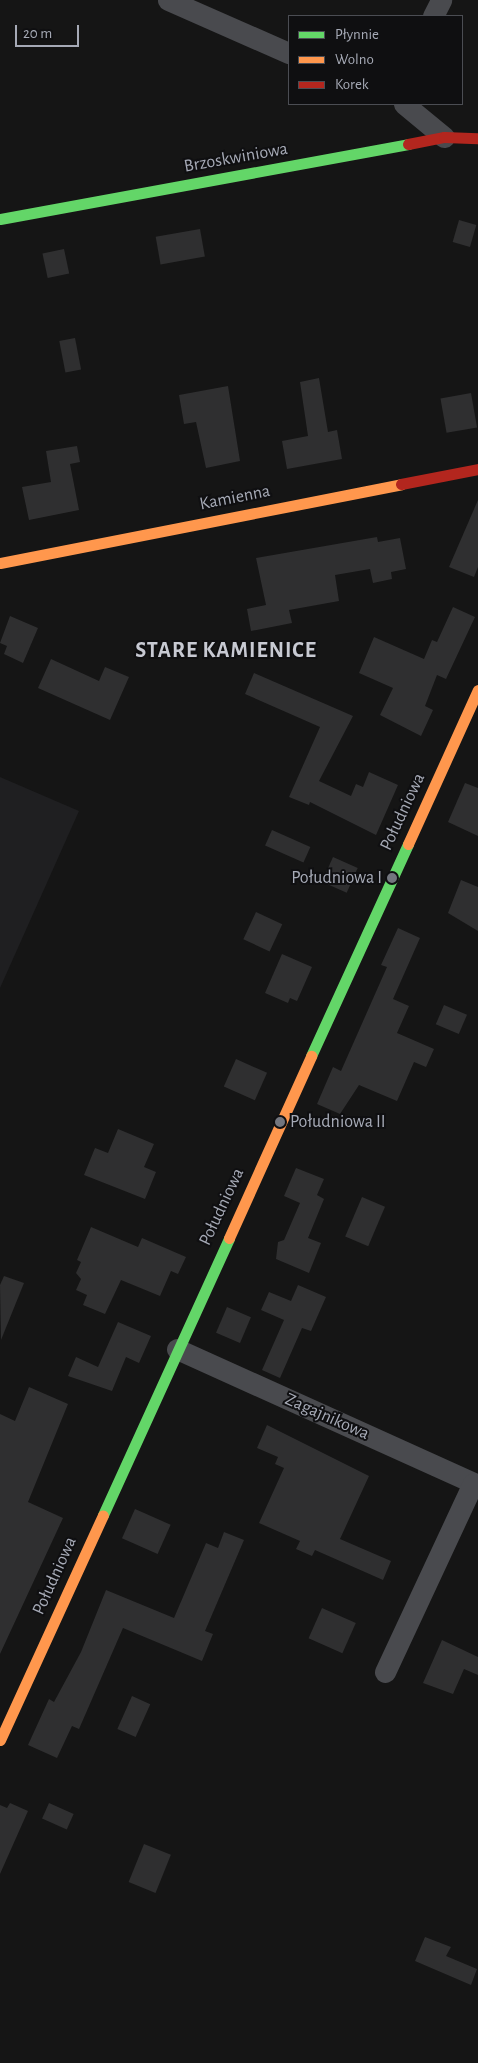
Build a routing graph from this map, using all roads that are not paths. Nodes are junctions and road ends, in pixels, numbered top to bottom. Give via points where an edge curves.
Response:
1 (168, 0) edge
2 (441, 0) edge
3 (434, 15) edge
4 (288, 54) edge
5 (405, 105) edge
6 (444, 138) junction
7 (478, 138) edge
8 (0, 220) edge
9 (478, 469) edge
10 (0, 563) edge
11 (478, 690) edge
12 (177, 1349) junction
13 (476, 1484) edge
14 (385, 1672) dead end
15 (0, 1740) edge

1 - 4 street
2 - 3 street
5 - 6 street
6 - 7 street, Brzoskwiniowa
6 - 8 street, Brzoskwiniowa
9 - 10 street, Kamienna
11 - 12 street, Południowa
12 - 13 street, Zagajnikowa
12 - 15 street, Południowa
13 - 14 street

